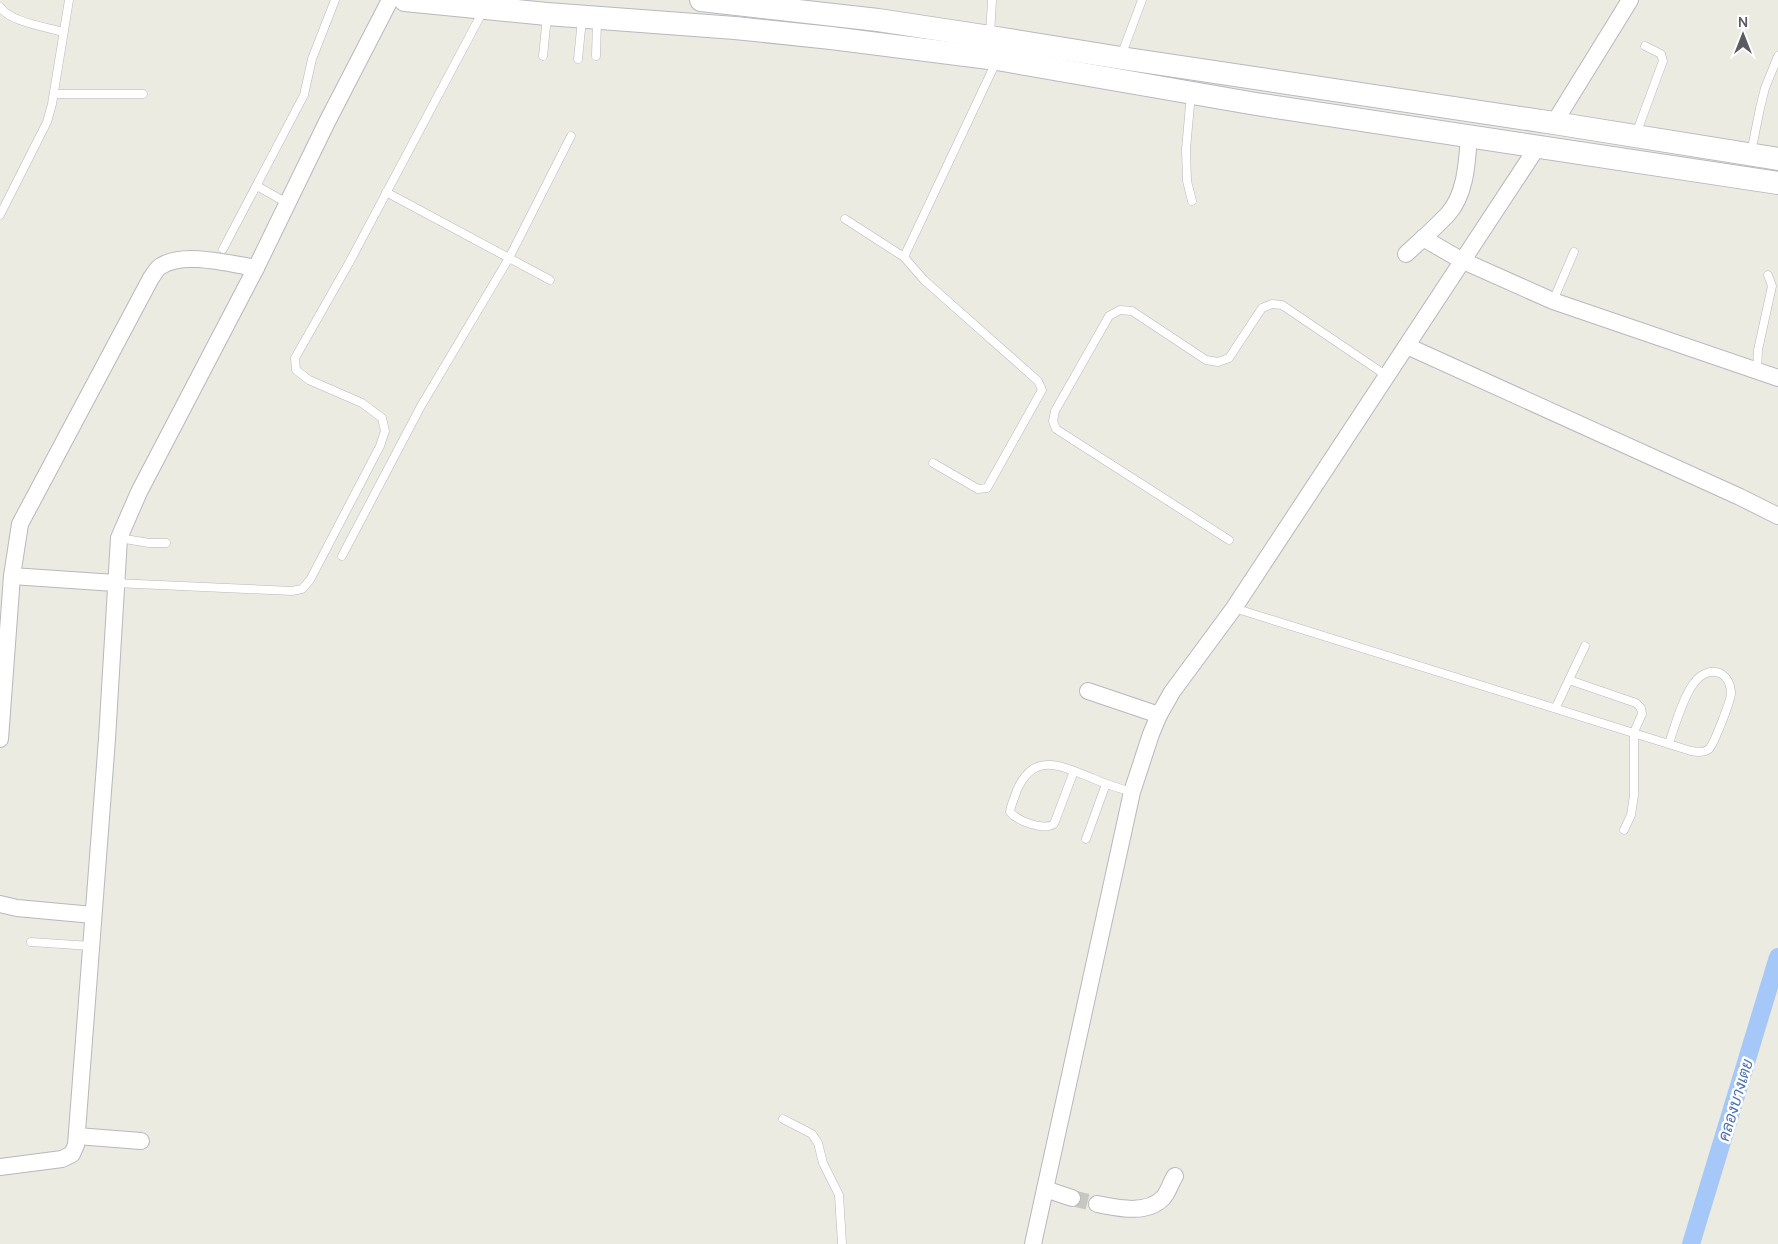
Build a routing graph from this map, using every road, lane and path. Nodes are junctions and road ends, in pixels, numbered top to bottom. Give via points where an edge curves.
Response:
1 (69, 0) edge
2 (335, 0) edge
3 (390, 0) edge
4 (406, 0) edge
5 (702, 0) edge
6 (992, 0) edge
7 (1142, 0) edge
8 (1630, 0) edge
9 (0, 7) edge
10 (485, 7) junction
11 (547, 14) junction
12 (590, 17) junction
13 (63, 32) junction
14 (990, 37) junction
15 (1645, 46) dead end
16 (544, 56) dead end
17 (596, 56) dead end
18 (1778, 56) edge
19 (1120, 58) junction
20 (578, 59) dead end
21 (997, 59) junction
22 (1191, 93) junction
23 (54, 94) junction
24 (143, 94) dead end
25 (1554, 123) junction
26 (571, 136) dead end
27 (1469, 136) junction
28 (1636, 136) junction
29 (1538, 146) junction
30 (1751, 155) junction
31 (1778, 159) edge
32 (1778, 183) edge
33 (256, 186) junction
34 (386, 192) junction
35 (1192, 201) dead end
36 (287, 203) junction
37 (0, 215) edge
38 (844, 219) dead end
39 (1423, 238) junction
40 (223, 249) dead end
41 (1574, 252) dead end
42 (1406, 254) dead end
43 (904, 257) junction
44 (509, 258) junction
45 (1461, 260) junction
46 (256, 268) junction
47 (1768, 275) dead end
48 (550, 280) dead end
49 (1553, 302) junction
50 (1407, 346) junction
51 (1757, 371) junction
52 (1387, 376) junction
53 (1778, 378) edge
54 (932, 463) dead end
55 (1778, 516) edge
56 (119, 538) junction
57 (1229, 540) dead end
58 (166, 543) dead end
59 (342, 556) dead end
60 (12, 576) junction
61 (115, 583) junction
62 (1234, 608) junction
63 (1585, 646) dead end
64 (1569, 680) junction
65 (1088, 691) dead end
66 (1556, 707) junction
67 (1159, 715) junction
68 (1634, 732) junction
69 (0, 739) edge
70 (1668, 743) junction
71 (1074, 771) junction
72 (1106, 784) junction
73 (1132, 792) junction
74 (1624, 830) dead end
75 (1086, 839) dead end
76 (0, 904) edge
77 (93, 914) junction
78 (32, 942) dead end
79 (91, 946) junction
80 (783, 1119) dead end
81 (77, 1136) junction
82 (141, 1141) dead end
83 (0, 1167) edge
84 (1174, 1176) dead end
85 (1044, 1189) junction
86 (1072, 1198) tunnel mouth
87 (1097, 1204) tunnel mouth
88 (842, 1244) edge
89 (1033, 1244) edge

1 - 13 lane
2 - 33 lane via 312,59 304,95
3 - 36 street
4 - 10 main road
5 - 14 main road via 878,20
6 - 14 lane
7 - 19 lane
8 - 25 street
9 - 13 lane via 11,17
10 - 11 main road
10 - 34 lane
11 - 12 main road
11 - 16 lane
12 - 17 lane
12 - 20 lane
12 - 21 main road via 821,37
13 - 23 lane
14 - 19 main road
15 - 28 lane via 1661,54 1663,61
18 - 30 lane via 1765,88
19 - 25 main road
21 - 22 main road
21 - 43 lane
22 - 27 main road
22 - 35 lane via 1186,149 1187,181
23 - 24 lane
23 - 37 lane via 47,122
25 - 28 main road
25 - 29 main road
26 - 44 lane
27 - 29 main road
27 - 39 street via 1461,190 1449,212
28 - 30 main road
29 - 32 main road
29 - 45 street
30 - 31 main road
33 - 36 lane
33 - 40 lane
34 - 44 lane
34 - 61 lane via 350,263 295,358 296,370 309,380 362,403 382,418 385,430 380,446 310,580 302,589 292,591
36 - 46 street
38 - 43 lane
39 - 42 street
39 - 45 street
41 - 49 lane
43 - 54 lane via 924,280 1038,381 1042,390 987,488 978,489
44 - 48 lane
44 - 59 lane via 421,406
45 - 49 street
45 - 50 street
46 - 56 street via 139,492
46 - 60 street via 194,258 160,266 20,524
47 - 51 lane via 1772,286 1758,350
49 - 51 street
50 - 52 street
50 - 55 street
51 - 53 street
52 - 57 lane via 1282,305 1262,308 1229,358 1218,362 1206,360 1132,311 1120,310 1109,316 1055,411 1053,421 1056,429
52 - 62 street
56 - 58 lane
56 - 61 street
60 - 61 street
60 - 69 street
61 - 77 street
62 - 66 lane
62 - 67 street via 1172,692
63 - 64 lane
64 - 66 lane
64 - 68 lane via 1636,703 1642,714
65 - 67 street
66 - 68 lane
67 - 73 street
68 - 70 lane
68 - 74 lane via 1634,796 1632,815
70 - 70 lane via 1701,752 1709,750 1732,695 1730,681 1712,671 1702,674 1694,683
71 - 71 lane via 1046,764 1029,771 1022,778 1010,812 1020,820 1042,826 1054,824
71 - 72 lane
72 - 73 lane
72 - 75 lane
73 - 85 street
76 - 77 street
77 - 79 street
78 - 79 lane
79 - 81 street
80 - 88 lane via 812,1134 818,1143 823,1163 839,1195
81 - 82 street
81 - 83 street via 72,1154 62,1159
84 - 87 street via 1164,1197 1150,1206 1124,1210
85 - 86 street
85 - 89 street

